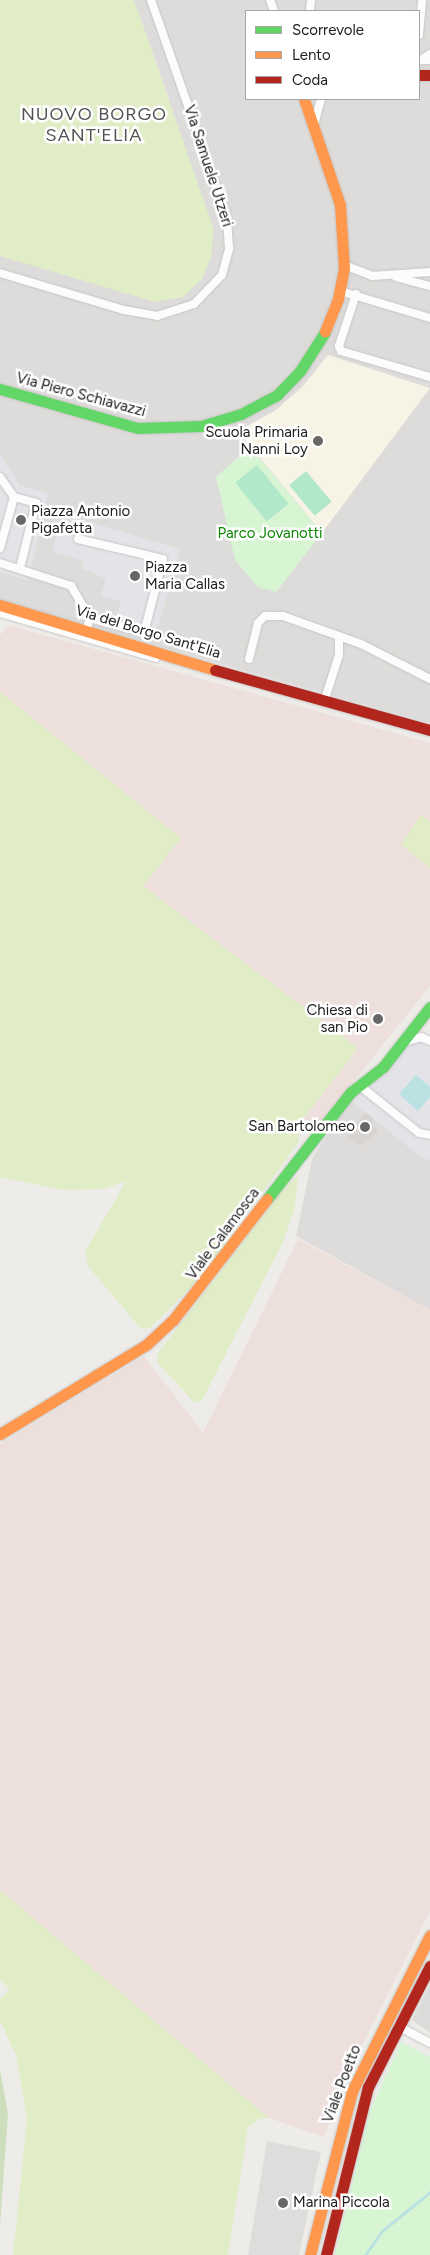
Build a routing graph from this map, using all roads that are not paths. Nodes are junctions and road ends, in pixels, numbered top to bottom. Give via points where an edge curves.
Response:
1 (151, 0) edge
2 (422, 0) edge
3 (420, 23) edge
4 (430, 54) edge
5 (420, 60) edge
6 (430, 60) edge
7 (304, 100) edge
8 (321, 100) edge
9 (314, 127) junction
10 (344, 265) junction
11 (430, 272) edge
12 (0, 273) edge
13 (389, 276) junction
14 (430, 286) edge
15 (340, 291) junction
16 (356, 294) junction
17 (430, 318) edge
18 (430, 378) edge
19 (0, 389) edge
20 (0, 476) edge
21 (14, 497) junction
22 (78, 539) dead end
23 (0, 548) edge
24 (0, 563) edge
25 (20, 568) junction
26 (0, 605) edge
27 (0, 612) edge
28 (86, 628) junction
29 (144, 633) junction
30 (339, 637) junction
31 (141, 646) junction
32 (249, 659) dead end
33 (430, 679) edge
34 (287, 692) junction
35 (324, 702) junction
36 (430, 730) edge
37 (430, 1007) edge
38 (430, 1041) edge
39 (402, 1042) junction
40 (360, 1086) junction
41 (430, 1135) edge
42 (0, 1434) edge
43 (430, 1934) edge
44 (430, 1966) edge
45 (398, 2026) junction
46 (430, 2043) edge
47 (310, 2255) edge
48 (326, 2255) edge

1 - 12 street, Via Samuele Utzeri via 227,216 229,248 222,275 194,304 157,316 124,310
2 - 3 street
4 - 5 street
5 - 6 street
7 - 9 main road, Via Piero Schiavazzi
8 - 9 street
9 - 10 main road, Via Piero Schiavazzi via 342,212
10 - 13 street via 372,276
10 - 15 main road, Via Piero Schiavazzi
11 - 13 street
13 - 14 street
15 - 16 street
15 - 19 main road, Via Piero Schiavazzi via 324,334 300,371 277,394 241,414 201,426 138,428
16 - 17 street
16 - 18 street via 339,346 341,351
20 - 21 street
21 - 23 street
21 - 25 street via 36,503
22 - 29 street via 163,559
24 - 25 street
25 - 28 street via 71,586
26 - 28 main road, Via del Borgo Sant'Elia
27 - 28 street, Via del Borgo Sant'Elia
28 - 29 street
28 - 31 main road, Via del Borgo Sant'Elia
28 - 34 street, Via del Borgo Sant'Elia via 268,691
29 - 31 street
30 - 32 street via 283,616 265,616 258,623
30 - 33 street via 420,671
30 - 35 street via 339,655
31 - 34 main road, Via del Borgo Sant'Elia
34 - 35 main road, Via del Borgo Sant'Elia
35 - 36 main road, Via del Borgo Sant'Elia
37 - 39 main road, Viale Calamosca
38 - 39 street via 421,1037
39 - 40 main road, Viale Calamosca via 383,1066
40 - 41 street via 419,1133
40 - 42 main road, Viale Calamosca via 173,1320 146,1345
43 - 47 main road, Viale Poetto via 352,2091
44 - 45 main road, Viale Poetto
45 - 46 street
45 - 48 main road, Viale Poetto via 359,2115

